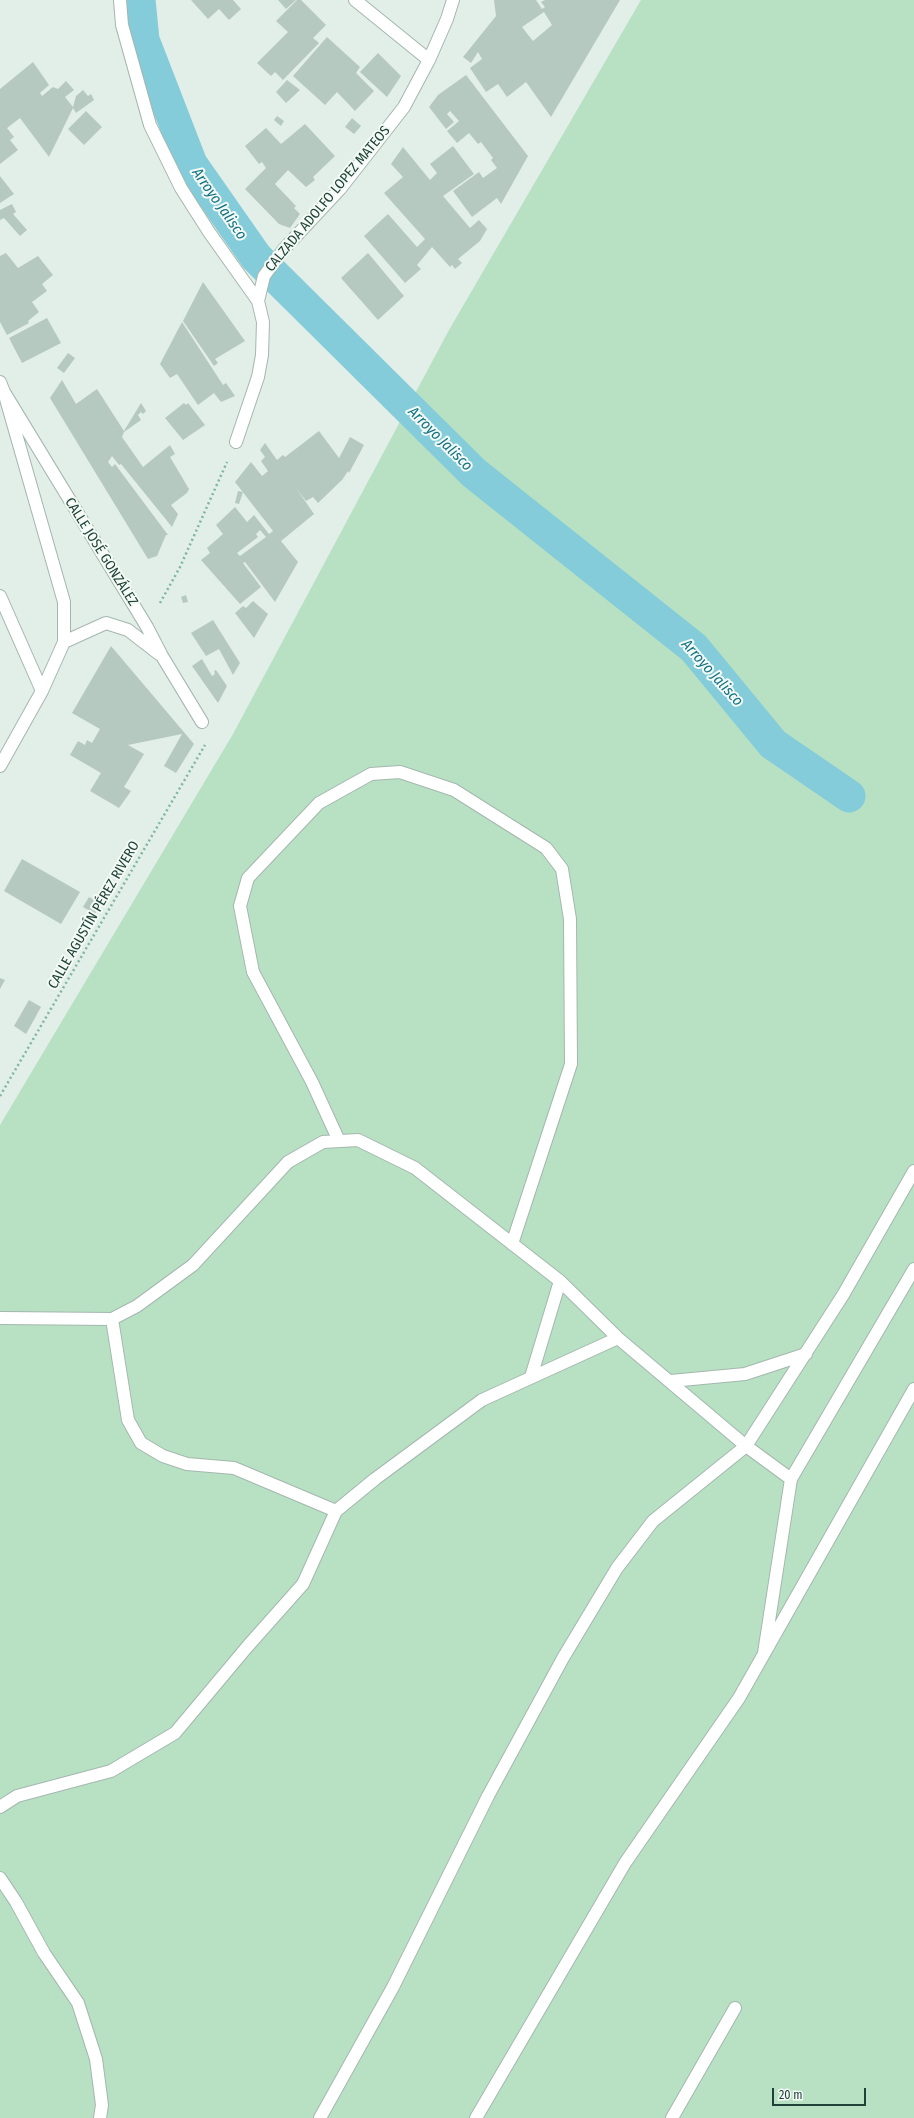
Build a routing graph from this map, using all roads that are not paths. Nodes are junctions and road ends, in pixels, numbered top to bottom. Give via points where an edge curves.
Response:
1 (120, 0) edge
2 (355, 0) edge
3 (453, 0) edge
4 (429, 60) junction
5 (258, 301) junction
6 (2, 387) edge
7 (236, 442) road end
8 (0, 596) edge
9 (64, 642) junction
10 (162, 656) junction
11 (42, 691) junction
12 (202, 722) dead end
13 (0, 766) edge
14 (339, 1141) junction
15 (914, 1171) edge
16 (512, 1244) junction
17 (914, 1269) edge
18 (560, 1281) junction
19 (0, 1318) edge
20 (112, 1319) junction
21 (618, 1338) junction
22 (806, 1354) junction
23 (531, 1377) junction
24 (671, 1381) junction
25 (914, 1389) edge
26 (746, 1446) junction
27 (791, 1479) junction
28 (336, 1511) junction
29 (764, 1653) junction
30 (0, 1807) edge
31 (0, 1878) edge
32 (734, 2008) dead end
33 (100, 2118) edge
34 (320, 2118) edge
35 (476, 2118) edge
36 (672, 2118) edge

1 - 5 street via 126,38 150,125 181,188
2 - 4 street
3 - 4 street, CALZADA ADOLFO LOPEZ MATEOS
4 - 5 street, CALZADA ADOLFO LOPEZ MATEOS via 404,107 340,189 284,249 264,276
5 - 7 street, CALZADA ADOLFO LOPEZ MATEOS via 263,322 262,355 258,377
6 - 9 street via 64,602
6 - 10 street, CALLE JOSÉ GONZÁLEZ
8 - 11 street
9 - 10 street via 106,623 128,630
9 - 11 street
10 - 12 street, CALLE JOSÉ GONZÁLEZ
11 - 13 street
14 - 16 street via 358,1140 415,1168
14 - 16 street via 312,1082 253,972 240,906 248,878 319,802 371,774 400,772 454,790 546,848 562,869 570,919 570,1064
14 - 20 street via 323,1142 288,1162 193,1265 137,1306
15 - 22 street
16 - 18 street
17 - 27 street
18 - 21 street
18 - 23 street
19 - 20 street
20 - 28 street via 128,1420 141,1443 163,1456 186,1464 234,1468
21 - 23 street
21 - 24 street
22 - 24 street via 745,1374
22 - 26 street
23 - 28 street via 482,1400
24 - 26 street
25 - 29 street
26 - 27 street
26 - 34 street via 653,1521 616,1568 563,1658 488,1796 394,1987
27 - 29 street
28 - 30 street via 303,1584 174,1733 111,1771 17,1796
29 - 35 street via 739,1698 624,1863
31 - 33 street via 44,1953 78,2003 96,2059 102,2105
32 - 36 street

